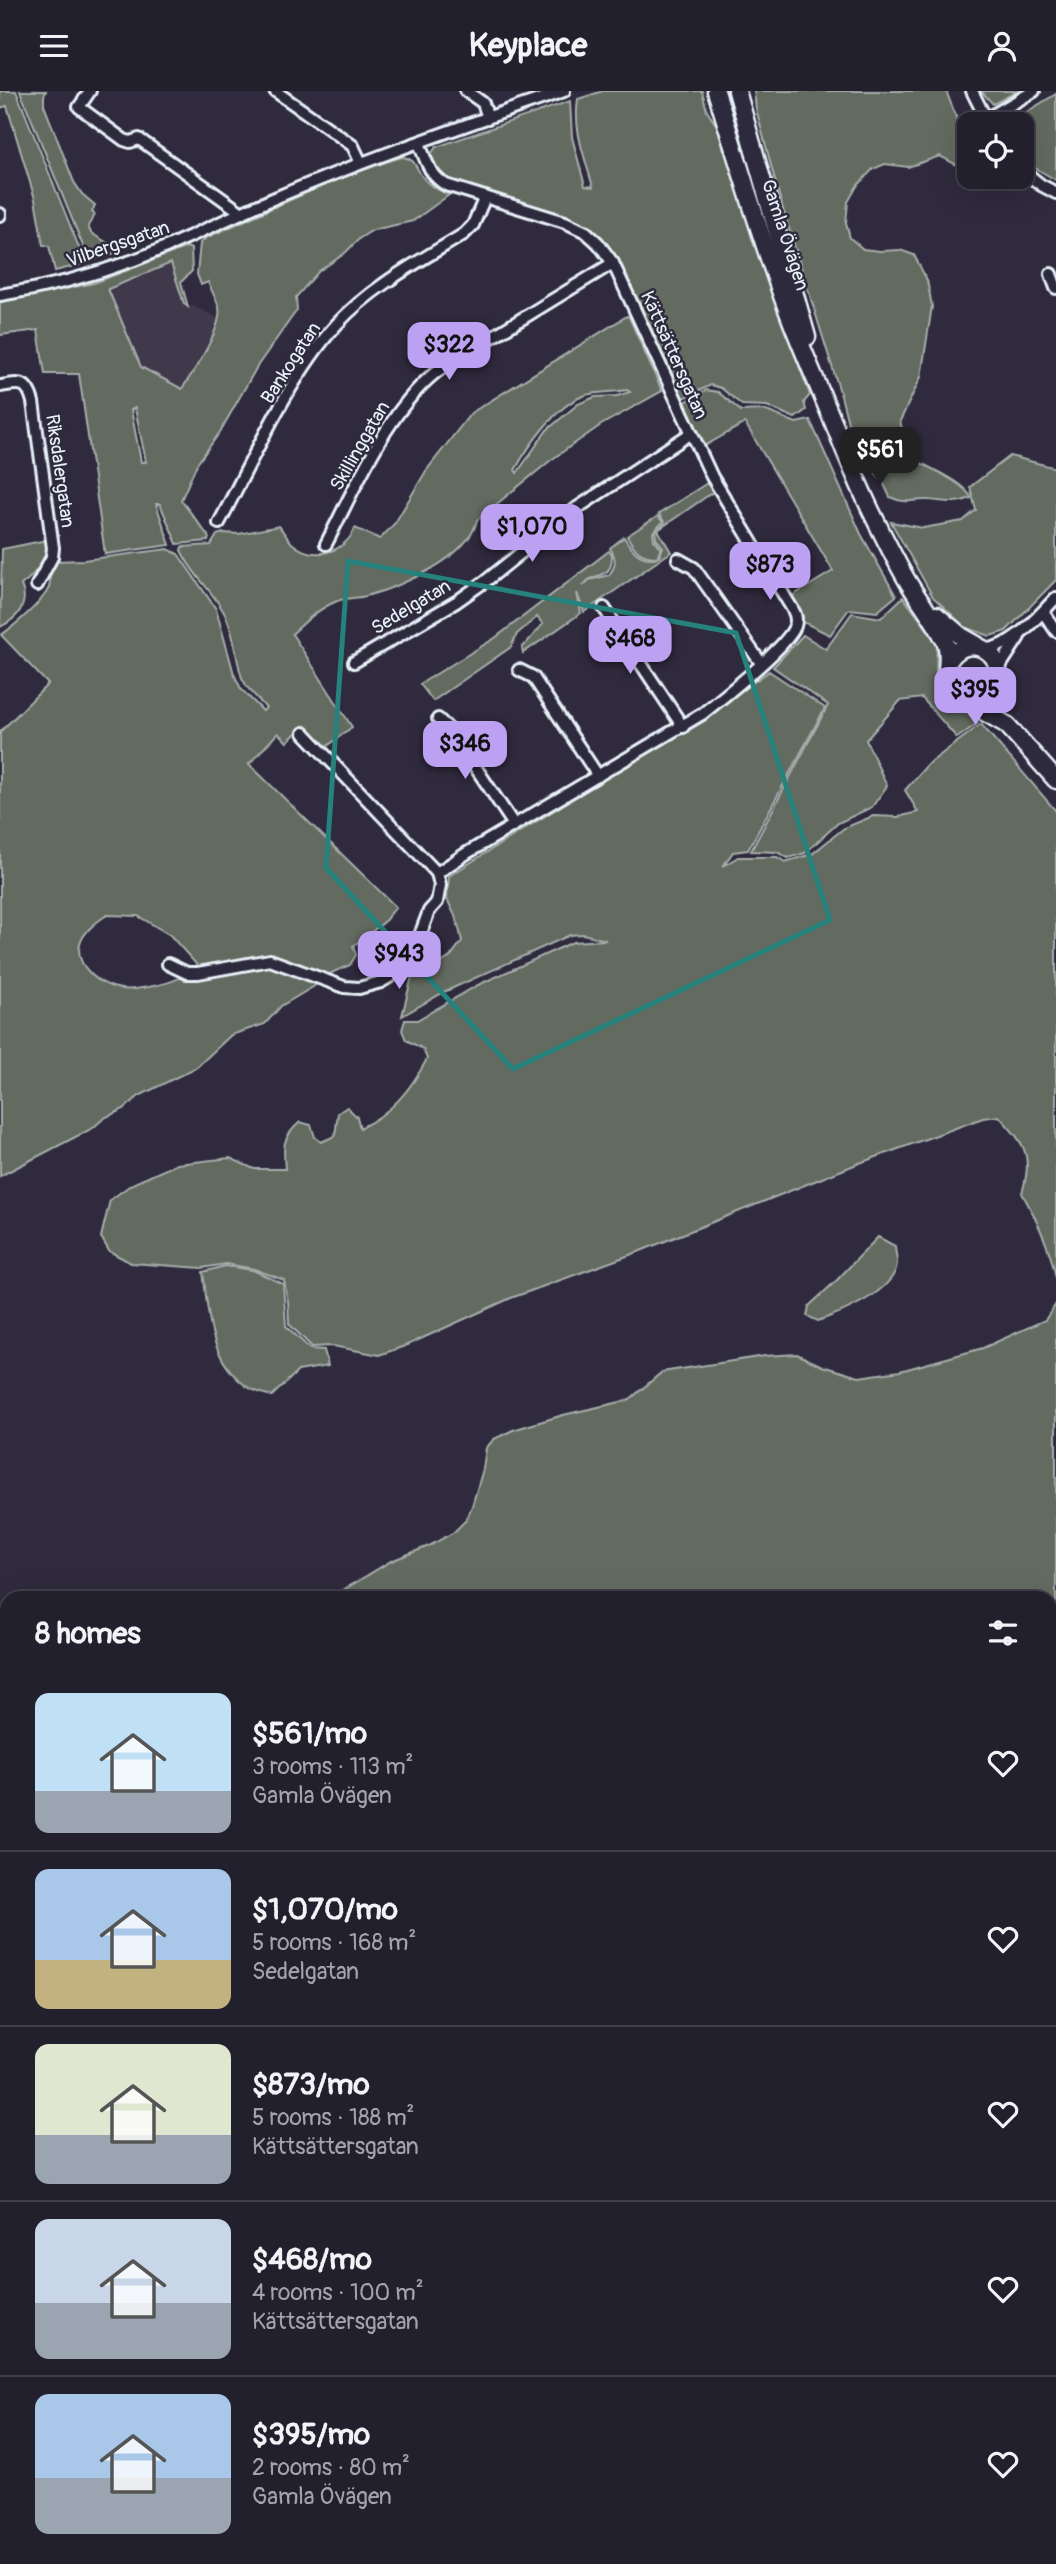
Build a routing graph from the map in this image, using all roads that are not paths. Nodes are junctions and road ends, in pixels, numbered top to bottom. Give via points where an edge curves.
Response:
1 (90, 91) edge
2 (275, 91) edge
3 (466, 91) edge
4 (564, 91) edge
5 (716, 91) edge
6 (737, 91) edge
7 (972, 91) edge
8 (1034, 91) edge
9 (982, 112) edge
10 (1002, 112) edge
11 (488, 118) junction
12 (419, 143) junction
13 (361, 163) junction
14 (1034, 179) edge
15 (1056, 193) edge
16 (485, 197) junction
17 (242, 213) junction
18 (613, 263) junction
19 (1051, 274) dead end
20 (1056, 288) edge
21 (0, 295) edge
22 (0, 386) edge
23 (820, 390) junction
24 (690, 434) junction
25 (219, 523) dead end
26 (326, 544) dead end
27 (678, 559) dead end
28 (37, 585) dead end
29 (917, 596) junction
30 (1056, 599) edge
31 (604, 608) dead end
32 (1043, 612) junction
33 (1056, 631) edge
34 (1023, 632) junction
35 (982, 648) junction
36 (950, 659) junction
37 (354, 662) dead end
38 (761, 663) junction
39 (519, 670) dead end
40 (996, 677) junction
41 (967, 696) junction
42 (438, 719) dead end
43 (1007, 725) junction
44 (683, 727) junction
45 (304, 733) dead end
46 (598, 776) junction
47 (1056, 780) edge
48 (514, 825) junction
49 (437, 873) junction
50 (168, 964) dead end

1 - 17 street via 79,107 124,140 139,139
2 - 13 street via 353,146
3 - 11 street via 483,103
4 - 11 street, Vilbergsgatan
5 - 23 main road, Gamla Övägen via 788,312
6 - 23 main road, Gamla Övägen
7 - 9 street
8 - 10 street
11 - 12 street, Vilbergsgatan
12 - 13 street, Vilbergsgatan
12 - 16 street, Kättsättersgatan via 437,180
13 - 17 street, Vilbergsgatan
14 - 15 street
16 - 18 street, Kättsättersgatan via 586,232
16 - 25 street, Bankogatan via 464,234 379,288 336,325 303,371
17 - 21 street, Vilbergsgatan via 93,274
18 - 24 street, Kättsättersgatan
18 - 26 street, Skillinggatan via 443,367 419,387 392,420
19 - 20 street
22 - 28 street, Riksdalergatan via 25,386 33,402 53,548
23 - 29 main road, Gamla Övägen via 856,481
24 - 37 street, Sedelgatan via 577,508 456,602
24 - 38 street, Kättsättersgatan via 796,617 791,634
27 - 38 street via 694,568
29 - 35 main road, Gamla Övägen via 952,629
29 - 36 main road, Gamla Övägen via 944,639
30 - 32 street
31 - 44 street
32 - 33 street
32 - 34 street
34 - 35 street via 1008,642
34 - 40 street
35 - 36 main road via 958,649
35 - 40 main road, Gamla Övägen via 993,658
36 - 41 main road, Gamla Övägen via 950,685
38 - 44 street, Kättsättersgatan
39 - 46 street via 533,677
40 - 41 main road via 986,693
40 - 43 main road, Gamla Övägen via 995,696
41 - 43 main road, Gamla Övägen
42 - 48 street via 452,732
43 - 47 main road, Gamla Övägen
44 - 46 street, Kättsättersgatan
45 - 49 street
46 - 48 street, Kättsättersgatan
48 - 49 street, Kättsättersgatan
49 - 50 street via 436,902 419,944 409,965 392,978 359,988 344,987 270,960 198,973

